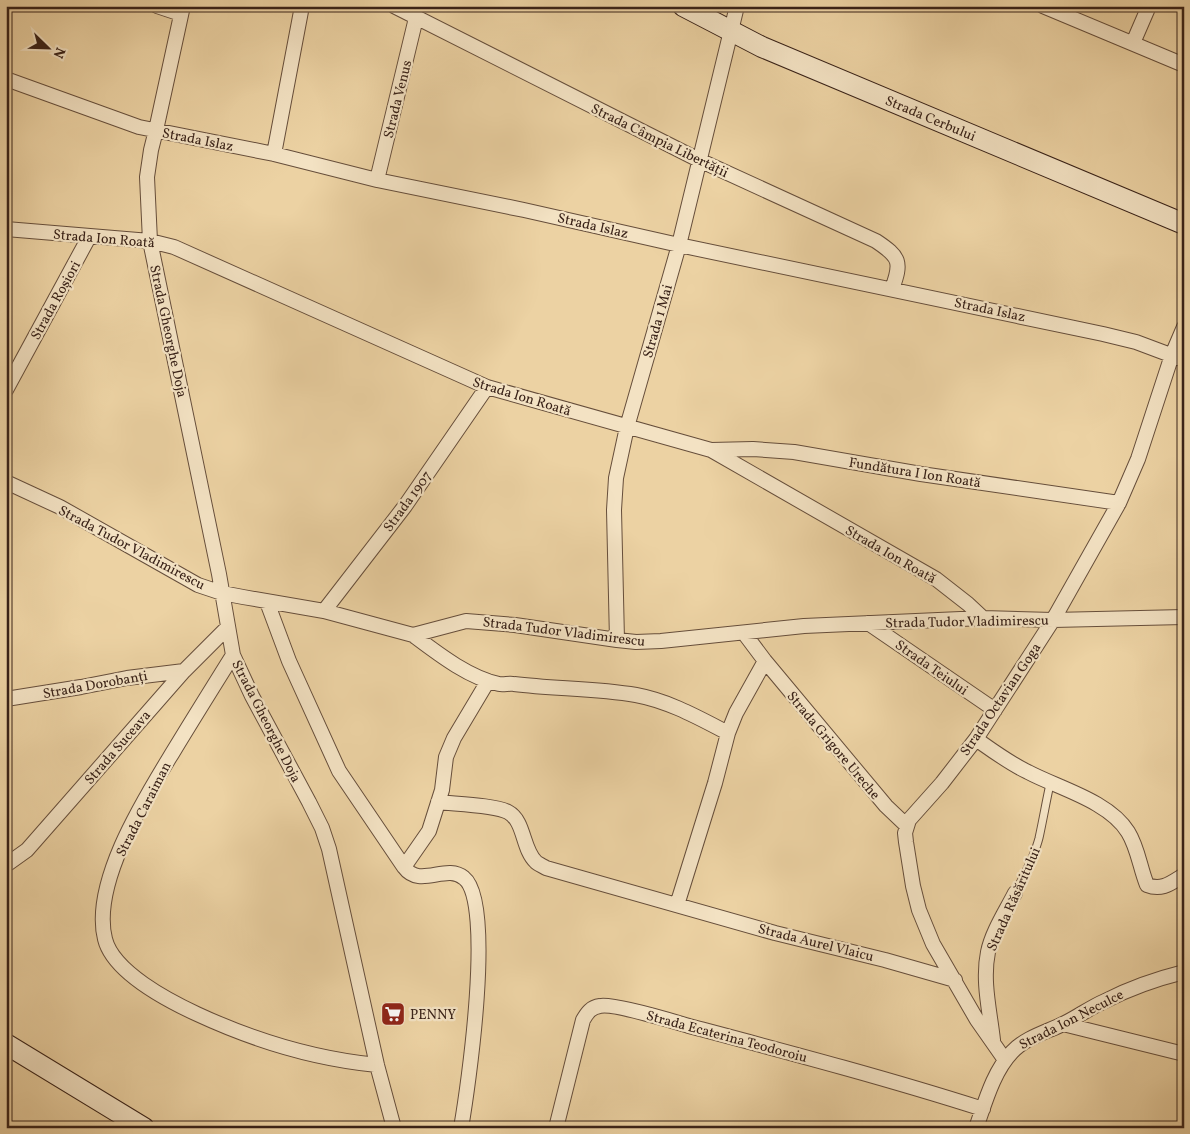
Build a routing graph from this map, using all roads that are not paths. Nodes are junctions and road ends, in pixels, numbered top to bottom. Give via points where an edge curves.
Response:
1 (157, 6) edge
2 (302, 6) edge
3 (394, 6) edge
4 (683, 6) edge
5 (737, 6) edge
6 (1149, 6) edge
7 (1049, 7) edge
8 (182, 10) edge
9 (416, 18) junction
10 (730, 31) junction
11 (1133, 43) junction
12 (1184, 64) edge
13 (6, 79) edge
14 (156, 130) junction
15 (274, 154) junction
16 (699, 160) junction
17 (377, 180) junction
18 (1184, 224) edge
19 (6, 229) edge
20 (90, 237) junction
21 (150, 241) junction
22 (679, 245) junction
23 (892, 289) junction
24 (1184, 326) edge
25 (1178, 358) edge
26 (487, 387) junction
27 (6, 390) edge
28 (627, 427) junction
29 (711, 450) junction
30 (6, 482) edge
31 (1119, 503) junction
32 (222, 593) junction
33 (267, 602) junction
34 (324, 611) junction
35 (1184, 616) edge
36 (983, 618) junction
37 (1052, 620) junction
38 (868, 623) junction
39 (227, 628) junction
40 (744, 633) junction
41 (413, 635) junction
42 (617, 640) junction
43 (233, 655) junction
44 (764, 661) junction
45 (184, 671) junction
46 (488, 681) junction
47 (6, 699) edge
48 (995, 710) junction
49 (728, 733) junction
50 (976, 740) junction
51 (1050, 784) junction
52 (438, 802) junction
53 (907, 826) junction
54 (6, 865) edge
55 (404, 867) junction
56 (1184, 875) edge
57 (1015, 893) joint
58 (677, 905) junction
59 (1184, 972) edge
60 (955, 980) junction
61 (1064, 1024) junction
62 (6, 1044) edge
63 (994, 1045) junction
64 (1184, 1054) edge
65 (1005, 1060) junction
66 (377, 1064) junction
67 (983, 1109) junction
68 (144, 1128) edge
69 (394, 1128) edge
70 (461, 1128) edge
71 (556, 1128) edge
72 (976, 1128) edge

1 - 8 street
2 - 15 street
3 - 9 street, Strada Câmpia Libertății
4 - 10 street, Strada Cerbului
5 - 10 street, Strada 1 Mai
6 - 11 street
7 - 11 street
8 - 14 street, Strada Gheorghe Doja
9 - 16 street, Strada Câmpia Libertății
9 - 17 street, Strada Venus
10 - 16 street, Strada 1 Mai
10 - 18 street, Strada Cerbului
11 - 12 street
13 - 14 street, Strada Islaz via 139,127
14 - 15 street, Strada Islaz
14 - 21 street, Strada Gheorghe Doja via 147,177
15 - 17 street, Strada Islaz
16 - 22 street, Strada 1 Mai
16 - 23 street, Strada Câmpia Libertății via 876,241 896,257 898,272
17 - 22 street, Strada Islaz
19 - 20 street, Strada Ion Roată
20 - 21 street, Strada Ion Roată
20 - 27 street, Strada Roșiori
21 - 26 street, Strada Ion Roată via 174,247
21 - 32 street, Strada Gheorghe Doja
22 - 23 street, Strada Islaz
22 - 28 street, Strada 1 Mai
23 - 25 street, Strada Islaz via 1118,337
24 - 25 street, Strada Octavian Goga
25 - 31 street, Strada Octavian Goga
26 - 28 street, Strada Ion Roată
26 - 34 street, Strada 1907 via 405,506
28 - 29 street, Strada Ion Roată
28 - 42 street, Strada 1 Mai via 616,478 614,510
29 - 31 street, Fundătura I Ion Roată via 794,452
29 - 36 street, Strada Ion Roată via 936,579
30 - 32 street, Strada Tudor Vladimirescu via 60,507 198,585
31 - 37 street, Strada Octavian Goga
32 - 33 street, Strada Tudor Vladimirescu
32 - 39 street, Strada Gheorghe Doja
33 - 34 street, Strada Tudor Vladimirescu
33 - 55 street via 288,661 339,771
34 - 41 street, Strada Tudor Vladimirescu
35 - 37 street, Strada Tudor Vladimirescu
36 - 37 street, Strada Tudor Vladimirescu
36 - 38 street, Strada Tudor Vladimirescu
37 - 48 street, Strada Octavian Goga
38 - 40 street, Strada Tudor Vladimirescu
38 - 48 street, Strada Teiului
39 - 43 street, Strada Gheorghe Doja
39 - 45 street, Strada Suceava
40 - 42 street, Strada Tudor Vladimirescu via 661,641
40 - 44 street, Strada Grigore Ureche
41 - 42 street, Strada Tudor Vladimirescu via 466,621
41 - 46 street via 449,661
43 - 66 street, Strada Gheorghe Doja via 327,842
43 - 66 street, Strada Caraiman via 162,769 124,840 105,895 105,940 130,973 157,994 210,1020 296,1050
44 - 49 street
44 - 53 street, Strada Grigore Ureche via 886,806
45 - 47 street, Strada Dorobanți
45 - 54 street, Strada Suceava via 27,850
46 - 49 street via 638,695 671,706
46 - 52 street via 446,757
48 - 50 street, Strada Octavian Goga
49 - 58 street
50 - 51 street
50 - 53 street, Strada Octavian Goga
51 - 56 street via 1102,806 1119,820 1136,848 1147,885 1156,888
51 - 57 lane, Strada Răsăritului via 1039,838
52 - 55 street via 429,831
52 - 58 street, Strada Aurel Vlaicu via 500,809 518,823 536,862 546,868
53 - 60 street via 906,842 918,910 933,944
55 - 70 street via 408,873 423,878 448,873 464,878 475,904 478,937 474,1039
57 - 63 street, Strada Răsăritului via 988,952 986,981
58 - 60 street, Strada Aurel Vlaicu
59 - 61 street, Strada Ion Neculce via 1138,985
60 - 63 street
61 - 64 street
61 - 65 street, Strada Ion Neculce via 1026,1041
62 - 68 street
63 - 65 street
65 - 67 street, Strada Ion Neculce
66 - 69 street, Strada Gheorghe Doja
67 - 71 street, Strada Ecaterina Teodoroiu via 662,1018 600,1006 592,1009 583,1020
67 - 72 street, Strada Ion Neculce

